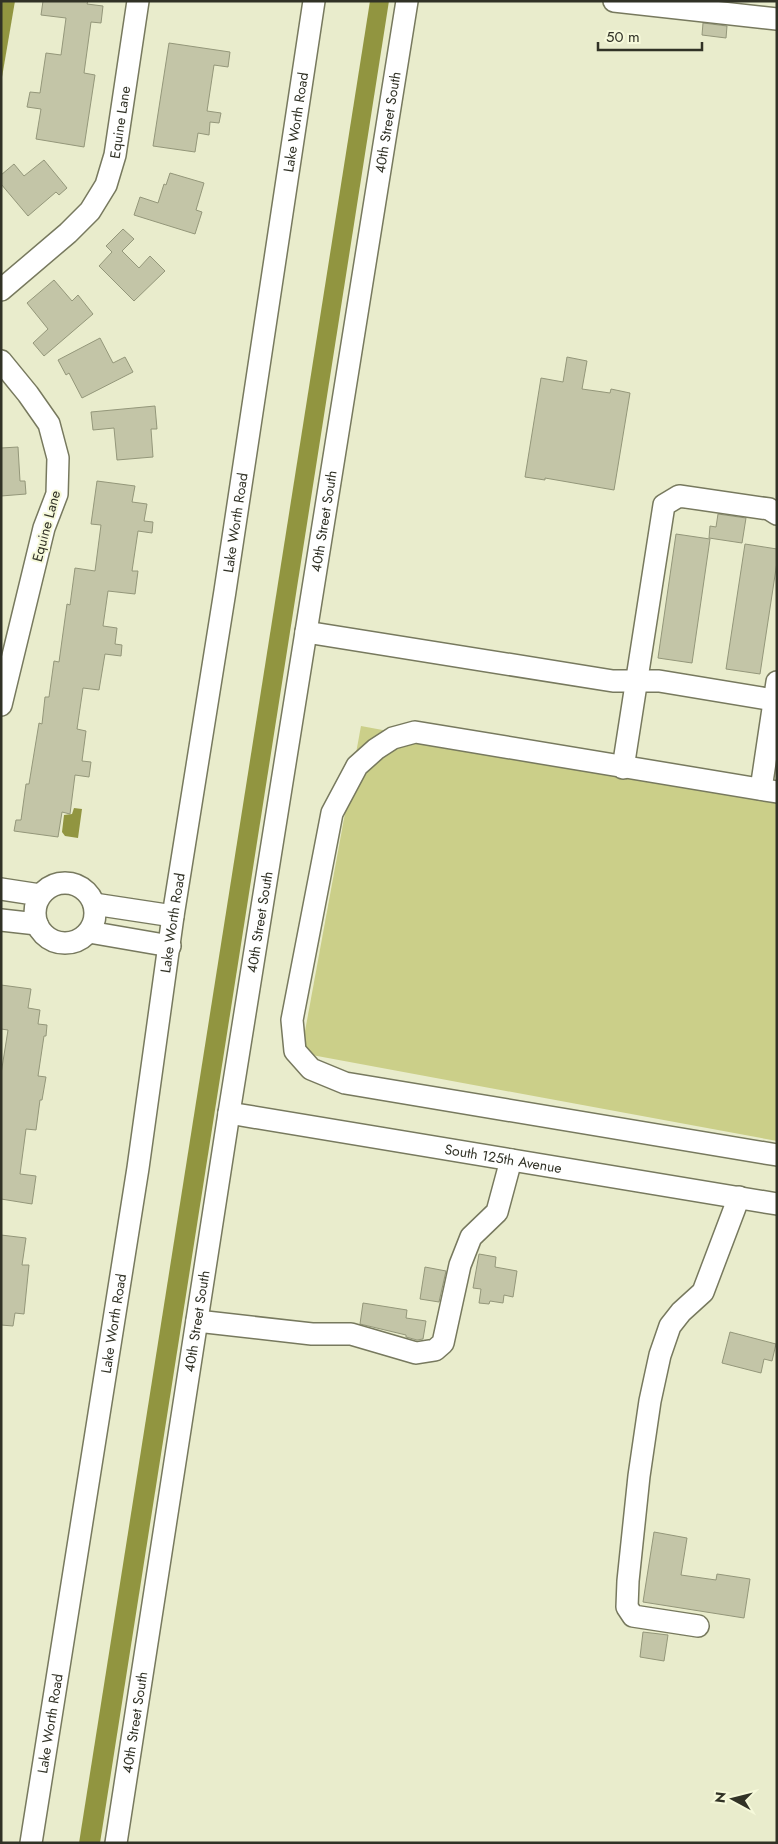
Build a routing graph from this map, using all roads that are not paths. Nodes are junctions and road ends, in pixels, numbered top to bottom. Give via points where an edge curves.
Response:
1 (138, 1) edge
2 (314, 1) edge
3 (407, 1) edge
4 (614, 1) edge
5 (777, 19) edge
6 (1, 290) edge
7 (1, 361) edge
8 (777, 514) edge
9 (306, 632) junction
10 (636, 681) junction
11 (775, 691) edge
12 (1, 705) edge
13 (623, 768) junction
14 (769, 791) edge
15 (1, 889) edge
16 (40, 895) junction
17 (104, 906) junction
18 (173, 916) junction
19 (1, 920) edge
20 (37, 924) junction
21 (89, 932) junction
22 (111, 935) junction
23 (170, 946) junction
24 (228, 1113) junction
25 (777, 1155) edge
26 (511, 1160) junction
27 (739, 1197) junction
28 (777, 1204) edge
29 (197, 1321) junction
30 (698, 1626) dead end
31 (32, 1843) edge
32 (116, 1843) edge

1 - 6 street, Equine Lane via 115,155 106,185 90,211 68,233
2 - 18 street, Lake Worth Road
3 - 9 street, 40th Street South
4 - 5 street
7 - 12 street, Equine Lane via 49,424 58,458 57,494 44,528
8 - 10 street via 769,509 679,496 664,505
9 - 10 street via 613,681
9 - 24 street, 40th Street South
10 - 11 street
10 - 13 street
11 - 14 street
13 - 14 street
13 - 25 street via 415,732 393,738 376,749 357,766 332,813 292,1020 295,1051 311,1069 345,1083
15 - 16 street
16 - 17 street via 47,888 66,882 84,888
16 - 20 street via 34,914
17 - 18 street
17 - 21 street via 96,914
17 - 22 street
18 - 23 street, Lake Worth Road
19 - 20 street
20 - 21 street via 42,933 61,943 71,943
21 - 22 street
22 - 23 street
23 - 31 street, Lake Worth Road
24 - 26 street, South 125th Avenue
24 - 29 street, 40th Street South
26 - 27 street, South 125th Avenue
26 - 29 street via 497,1212 470,1237 460,1265 443,1343 435,1350 416,1353 351,1334 312,1334
27 - 28 street, South 125th Avenue
27 - 30 street via 703,1292 670,1326 662,1347 650,1401 628,1581 627,1606 633,1616
29 - 32 street, 40th Street South

